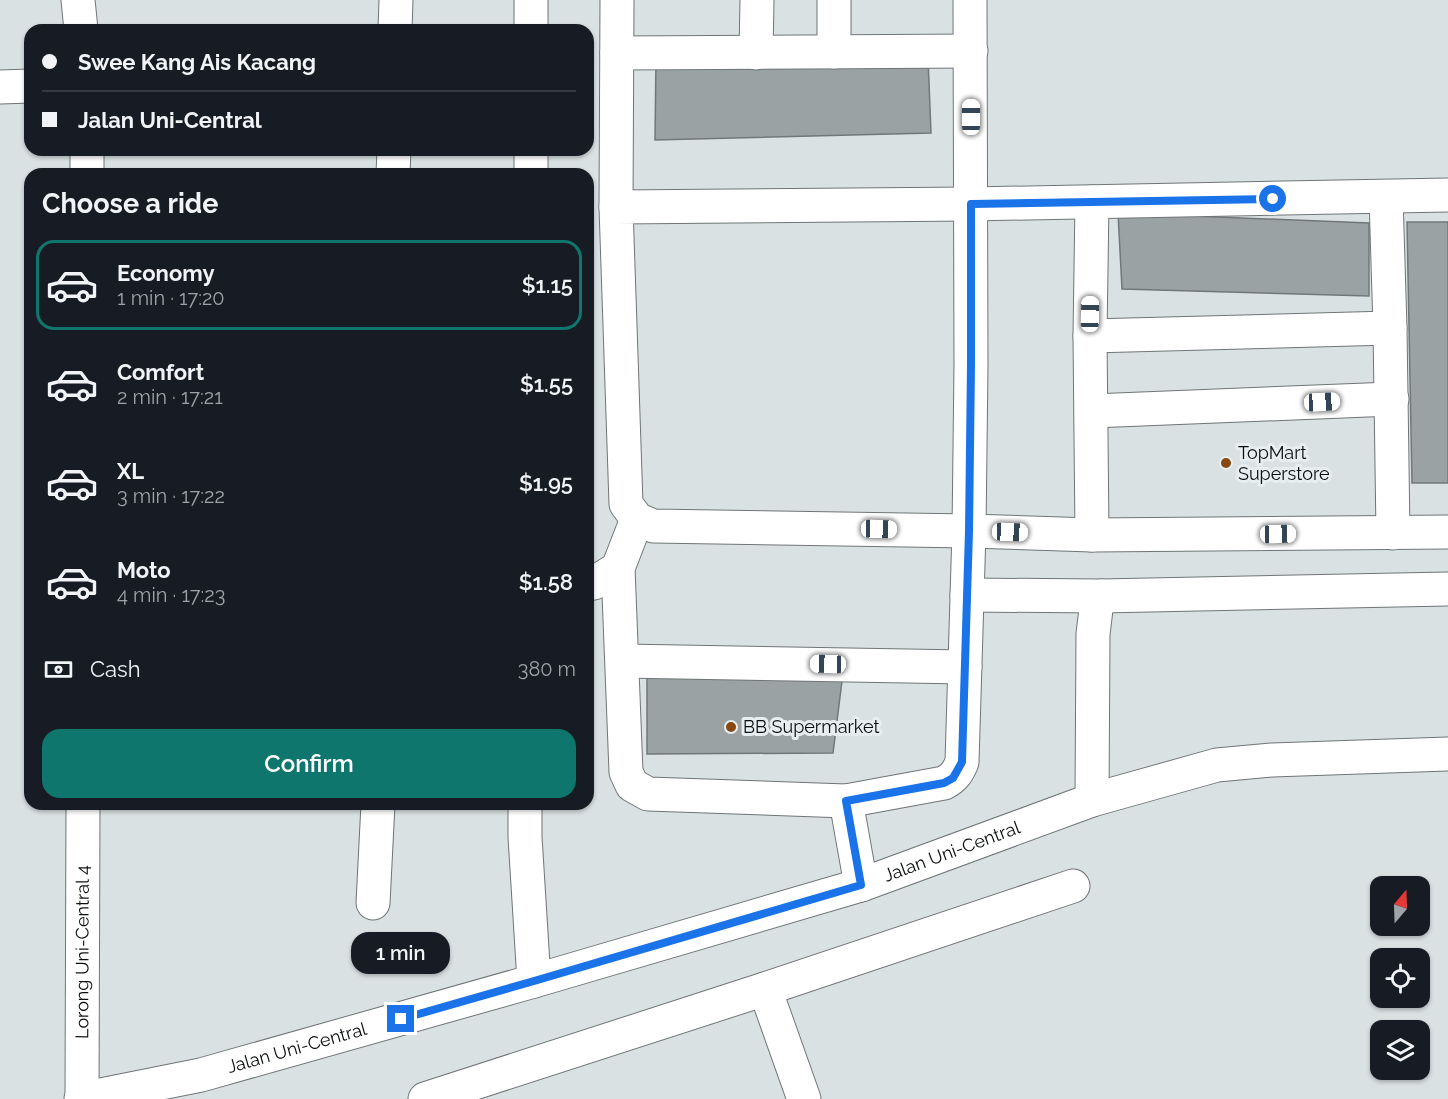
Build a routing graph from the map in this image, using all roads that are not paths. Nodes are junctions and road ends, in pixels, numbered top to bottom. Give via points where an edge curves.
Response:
1 (78, 0) edge
2 (396, 0) edge
3 (531, 0) edge
4 (617, 0) edge
5 (757, 0) edge
6 (834, 0) edge
7 (970, 0) edge
8 (80, 24) edge
9 (395, 24) edge
10 (531, 24) edge
11 (970, 51) junction
12 (834, 52) junction
13 (617, 53) junction
14 (756, 53) junction
15 (24, 86) edge
16 (0, 87) edge
17 (1448, 195) edge
18 (1386, 197) junction
19 (1092, 202) junction
20 (971, 204) junction
21 (616, 207) junction
22 (1390, 328) junction
23 (1090, 336) junction
24 (1392, 399) junction
25 (1092, 411) junction
26 (637, 519) junction
27 (969, 531) junction
28 (1448, 532) edge
29 (1394, 533) junction
30 (1092, 535) junction
31 (618, 568) junction
32 (594, 583) edge
33 (1448, 589) edge
34 (967, 595) junction
35 (1101, 596) junction
36 (623, 661) junction
37 (965, 667) junction
38 (1448, 754) edge
39 (1092, 800) junction
40 (846, 801) junction
41 (83, 810) edge
42 (378, 810) edge
43 (525, 810) edge
44 (861, 885) junction
45 (1073, 885) dead end
46 (374, 903) dead end
47 (534, 981) junction
48 (765, 989) junction
49 (81, 1099) edge
50 (425, 1099) edge
51 (804, 1099) edge

1 - 8 street
2 - 9 street
3 - 10 street
4 - 13 street
5 - 14 street
6 - 12 street
7 - 11 street
11 - 12 street
11 - 20 street
12 - 14 street
13 - 14 street
13 - 21 street
15 - 16 street
17 - 18 street
18 - 19 street
18 - 22 street
19 - 20 street
19 - 23 street
20 - 21 street
20 - 27 street
21 - 26 street via 626,504
22 - 23 street
22 - 24 street
23 - 25 street
24 - 25 street
24 - 29 street
25 - 30 street
26 - 27 street via 653,526
26 - 31 street
27 - 30 street
27 - 34 street
28 - 29 street
29 - 30 street
31 - 32 street
31 - 36 street
33 - 35 street
34 - 35 street
34 - 37 street
35 - 39 street via 1093,634
36 - 37 street
36 - 40 street via 626,772 632,785 648,794
37 - 40 street via 962,762 953,778
38 - 39 street, Jalan Uni-Central via 1217,765
39 - 44 street, Jalan Uni-Central
40 - 44 street
41 - 49 street, Lorong Uni-Central 4
42 - 46 street
43 - 47 street
44 - 47 street, Jalan Uni-Central
45 - 48 street
47 - 49 street, Jalan Uni-Central via 201,1075
48 - 50 street
48 - 51 street

